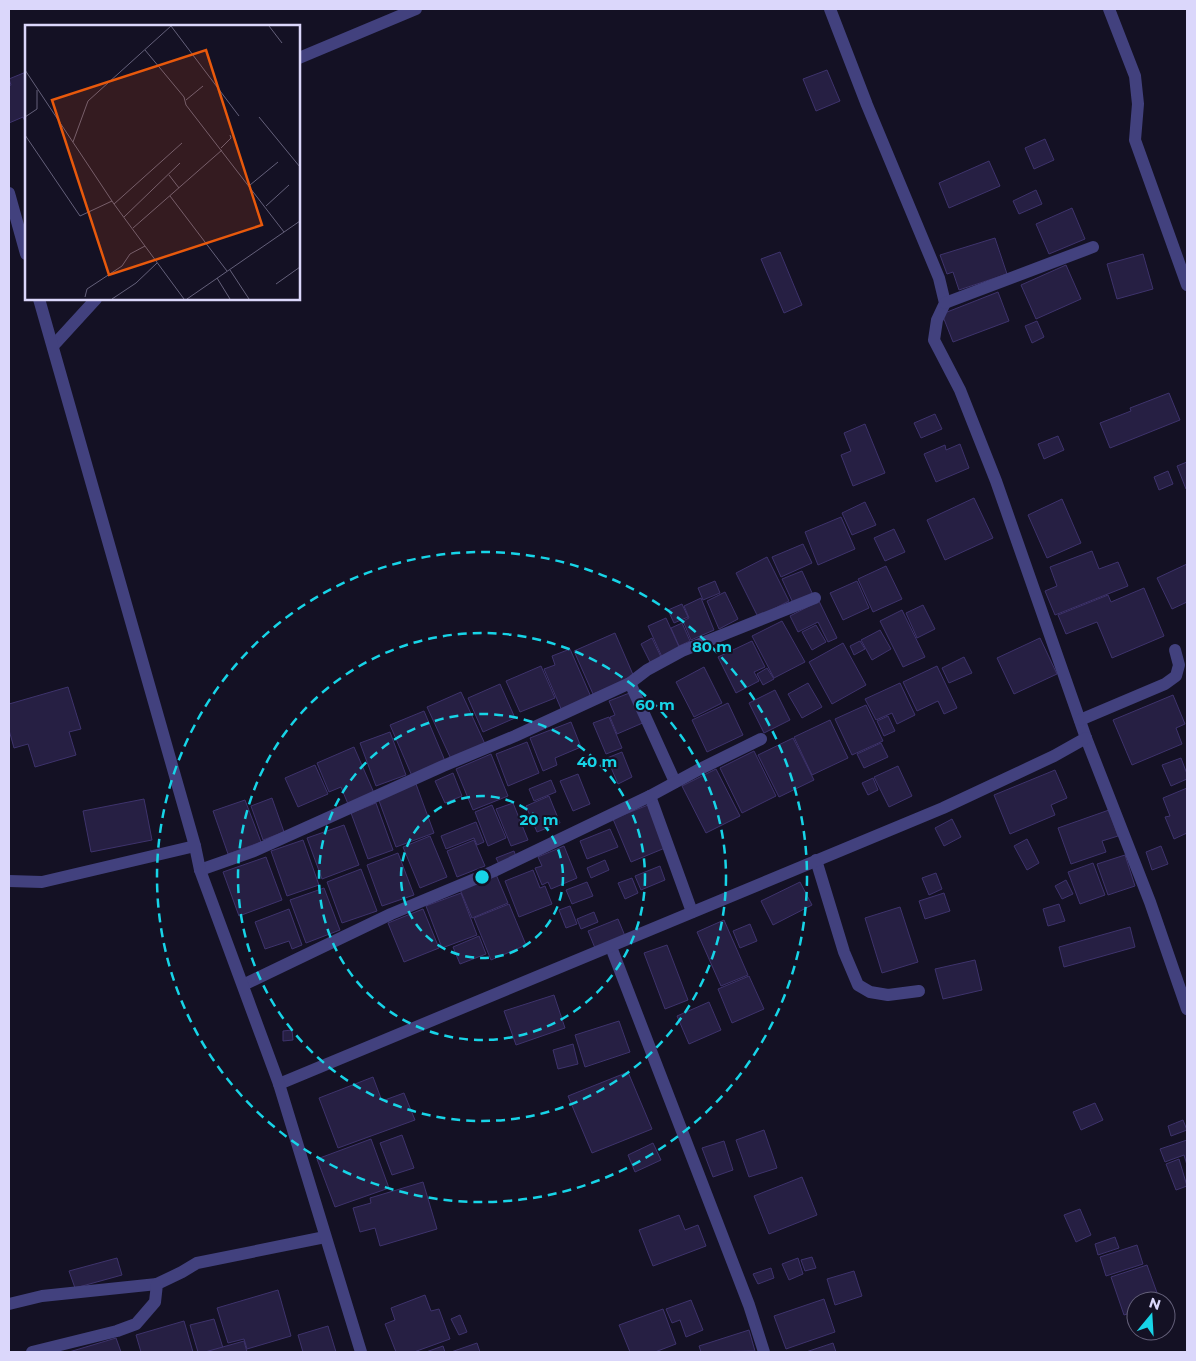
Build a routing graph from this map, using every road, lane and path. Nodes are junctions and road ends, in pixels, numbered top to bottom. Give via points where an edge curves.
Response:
1 (416, 9) edge
2 (830, 9) edge
3 (1109, 9) edge
4 (300, 58) edge
5 (9, 193) edge
6 (1093, 248) dead end
7 (25, 250) edge
8 (1187, 285) edge
9 (39, 300) edge
10 (95, 300) edge
11 (945, 303) junction
12 (53, 346) junction
13 (815, 598) dead end
14 (1175, 650) dead end
15 (630, 683) junction
16 (1080, 720) junction
17 (1086, 738) junction
18 (761, 740) dead end
19 (675, 782) junction
20 (650, 796) junction
21 (195, 846) junction
22 (816, 860) junction
23 (200, 870) junction
24 (9, 881) edge
25 (692, 912) junction
26 (612, 947) junction
27 (243, 985) junction
28 (919, 990) dead end
29 (1187, 1010) edge
30 (279, 1084) junction
31 (326, 1236) junction
32 (157, 1284) junction
33 (9, 1304) edge
34 (32, 1352) edge
35 (360, 1352) edge
36 (764, 1352) edge

1 - 4 street
2 - 11 street via 939,278
3 - 8 street via 1135,76 1138,104 1135,140
5 - 7 street
6 - 11 street
9 - 12 street
10 - 12 street
11 - 16 street via 937,320 934,340 960,390 996,481
12 - 21 street
13 - 15 street via 682,651
14 - 16 street via 1179,665 1176,676 1165,684
15 - 19 street
15 - 23 street via 263,847
16 - 17 street
17 - 22 street via 943,808
17 - 29 street via 1150,902
18 - 19 street
19 - 20 street
20 - 25 street
20 - 27 street
21 - 23 street
21 - 24 street via 42,882
22 - 25 street
22 - 28 street via 844,952 858,985 870,992 888,995
23 - 27 street
25 - 26 street
26 - 30 street
26 - 36 street
27 - 30 street
30 - 31 street
31 - 32 street via 197,1263
31 - 35 street
32 - 33 street via 42,1296
32 - 34 street via 155,1302 136,1324

